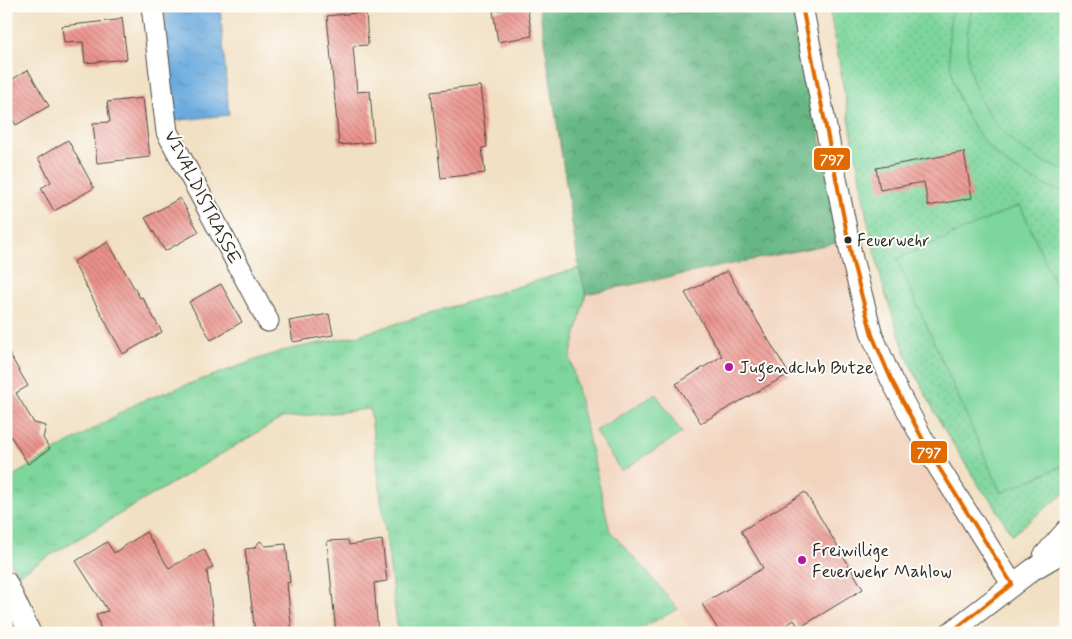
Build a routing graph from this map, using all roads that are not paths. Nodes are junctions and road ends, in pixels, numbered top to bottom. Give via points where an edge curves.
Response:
1 (152, 6) edge
2 (802, 6) edge
3 (268, 321) dead end
4 (1066, 531) edge
5 (1066, 550) edge
6 (1032, 570) junction
7 (6, 582) edge
8 (1012, 584) junction
9 (30, 633) edge
10 (950, 633) edge

1 - 3 street, VIVALDISTRASSE via 167,132
2 - 8 street via 852,259 872,334 891,380 931,456
4 - 6 street
5 - 6 street
6 - 8 street
7 - 9 street
8 - 10 street

